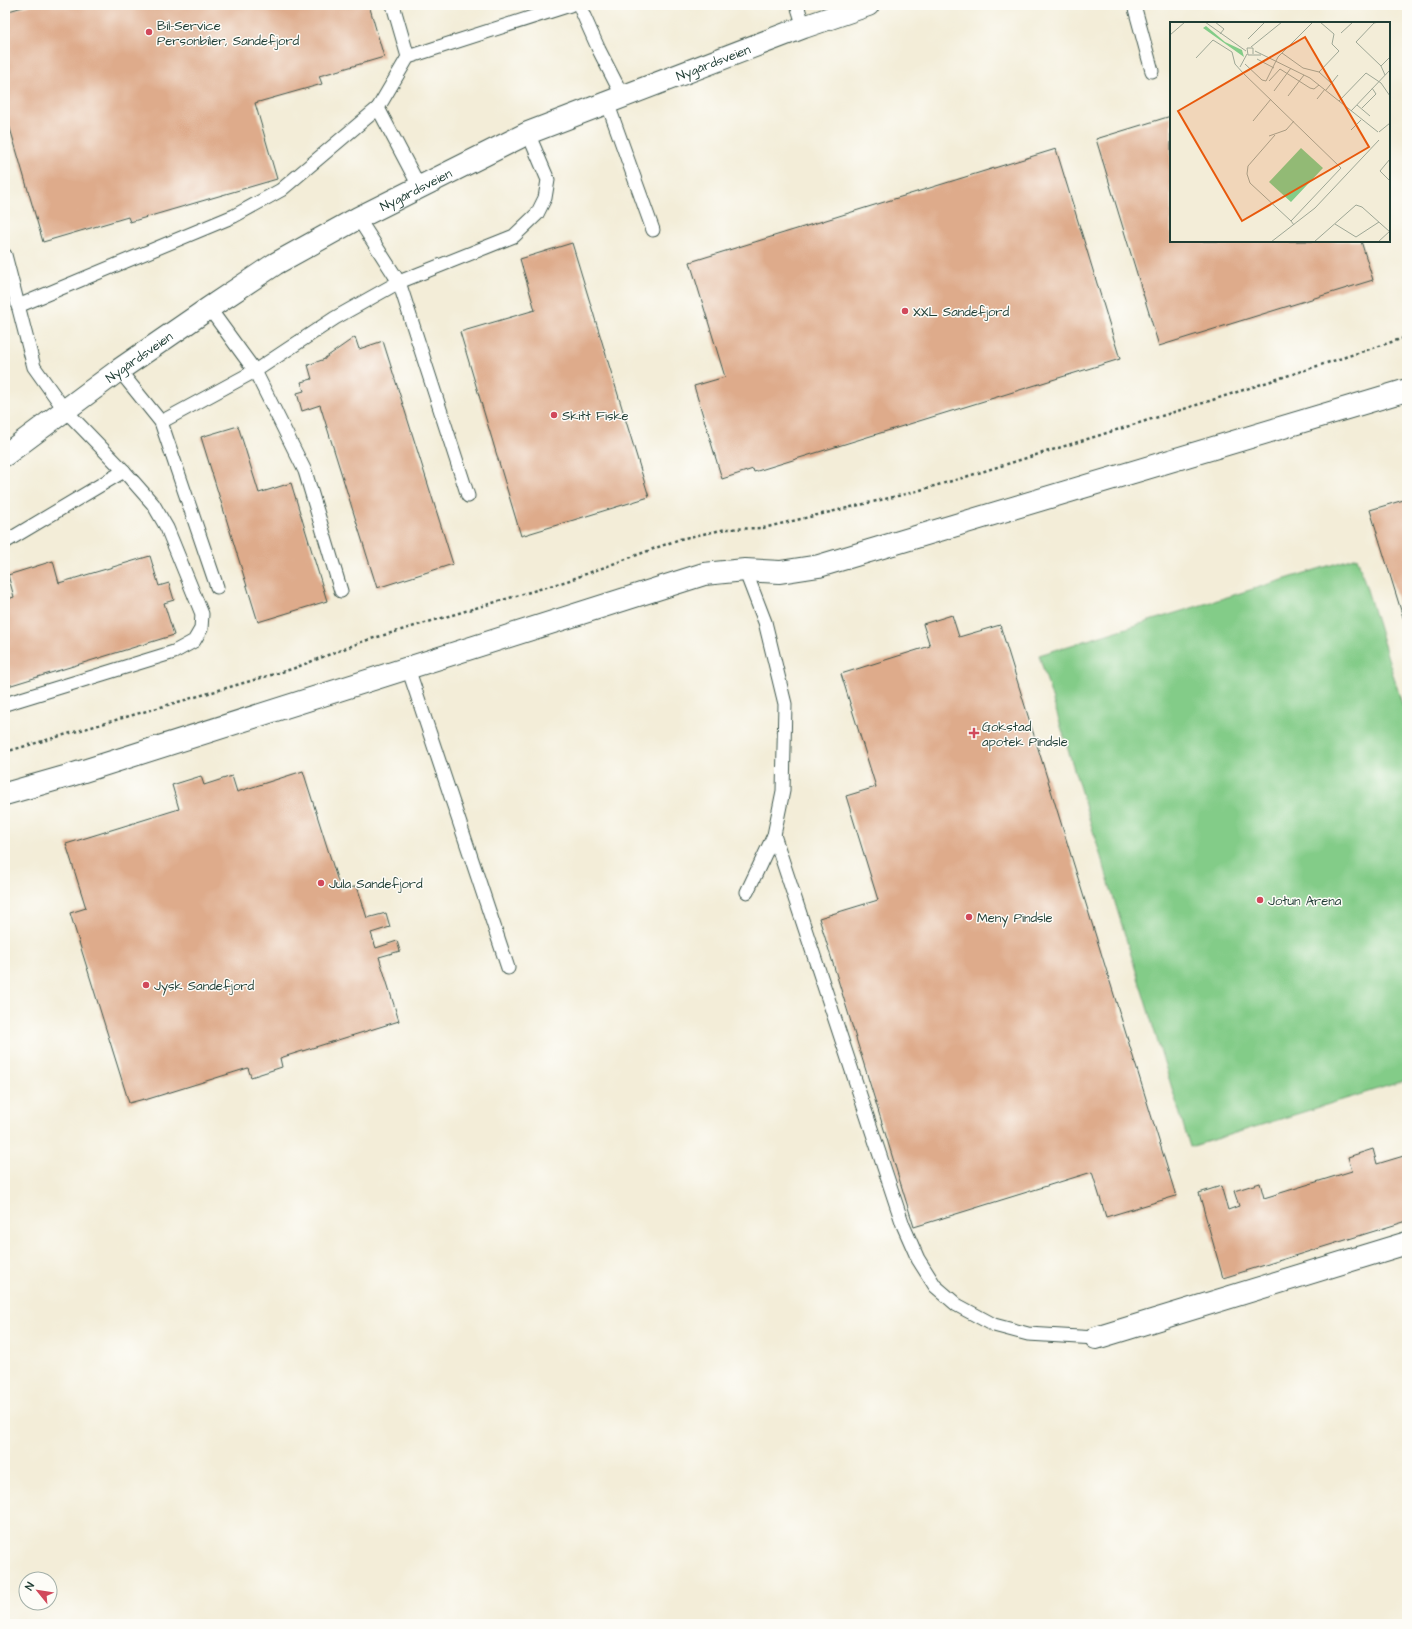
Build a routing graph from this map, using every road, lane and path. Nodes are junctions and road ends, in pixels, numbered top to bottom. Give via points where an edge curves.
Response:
1 (393, 5) edge
2 (570, 5) edge
3 (580, 5) edge
4 (797, 5) edge
5 (868, 5) edge
6 (1134, 5) edge
7 (804, 27) junction
8 (408, 57) junction
9 (1152, 71) dead end
10 (615, 99) junction
11 (378, 108) junction
12 (528, 133) junction
13 (419, 186) junction
14 (358, 218) junction
15 (653, 230) dead end
16 (5, 255) edge
17 (399, 282) junction
18 (18, 306) junction
19 (208, 308) junction
20 (119, 370) junction
21 (254, 372) junction
22 (1407, 390) edge
23 (64, 409) junction
24 (161, 422) junction
25 (5, 455) edge
26 (124, 470) junction
27 (468, 496) dead end
28 (5, 542) edge
29 (745, 570) junction
30 (217, 587) dead end
31 (340, 591) dead end
32 (408, 668) junction
33 (5, 704) edge
34 (5, 794) edge
35 (774, 835) junction
36 (747, 892) dead end
37 (508, 968) dead end
38 (1407, 1243) edge
39 (1096, 1338) joint

1 - 8 lane
2 - 8 lane
3 - 10 lane via 599,50
4 - 7 lane
5 - 7 street, Nygårdsveien
6 - 9 lane
7 - 10 street, Nygårdsveien
8 - 11 lane
10 - 12 street, Nygårdsveien
10 - 15 lane
11 - 13 lane
11 - 18 lane via 281,190 234,216
12 - 13 street, Nygårdsveien
12 - 17 lane via 548,180 545,198 536,214 514,236
13 - 14 street, Nygårdsveien
14 - 17 lane
14 - 19 street, Nygårdsveien via 275,264
16 - 18 lane
17 - 21 lane via 335,318
17 - 27 lane
18 - 23 lane via 34,367
19 - 20 street, Nygårdsveien
19 - 21 lane
20 - 23 street, Nygårdsveien
20 - 24 lane
21 - 24 lane
21 - 31 lane via 305,471
22 - 29 street via 819,566 780,572
23 - 25 street, Nygårdsveien
23 - 26 lane
24 - 30 lane
26 - 28 lane
26 - 33 lane via 153,504 167,528 202,614 201,629 194,641 174,652
29 - 32 street via 704,574
29 - 35 lane via 765,622 785,704 783,792
32 - 34 street
32 - 37 lane
35 - 36 lane
35 - 39 lane via 903,1225 922,1266 935,1286 957,1305 994,1325 1028,1334
38 - 39 street

